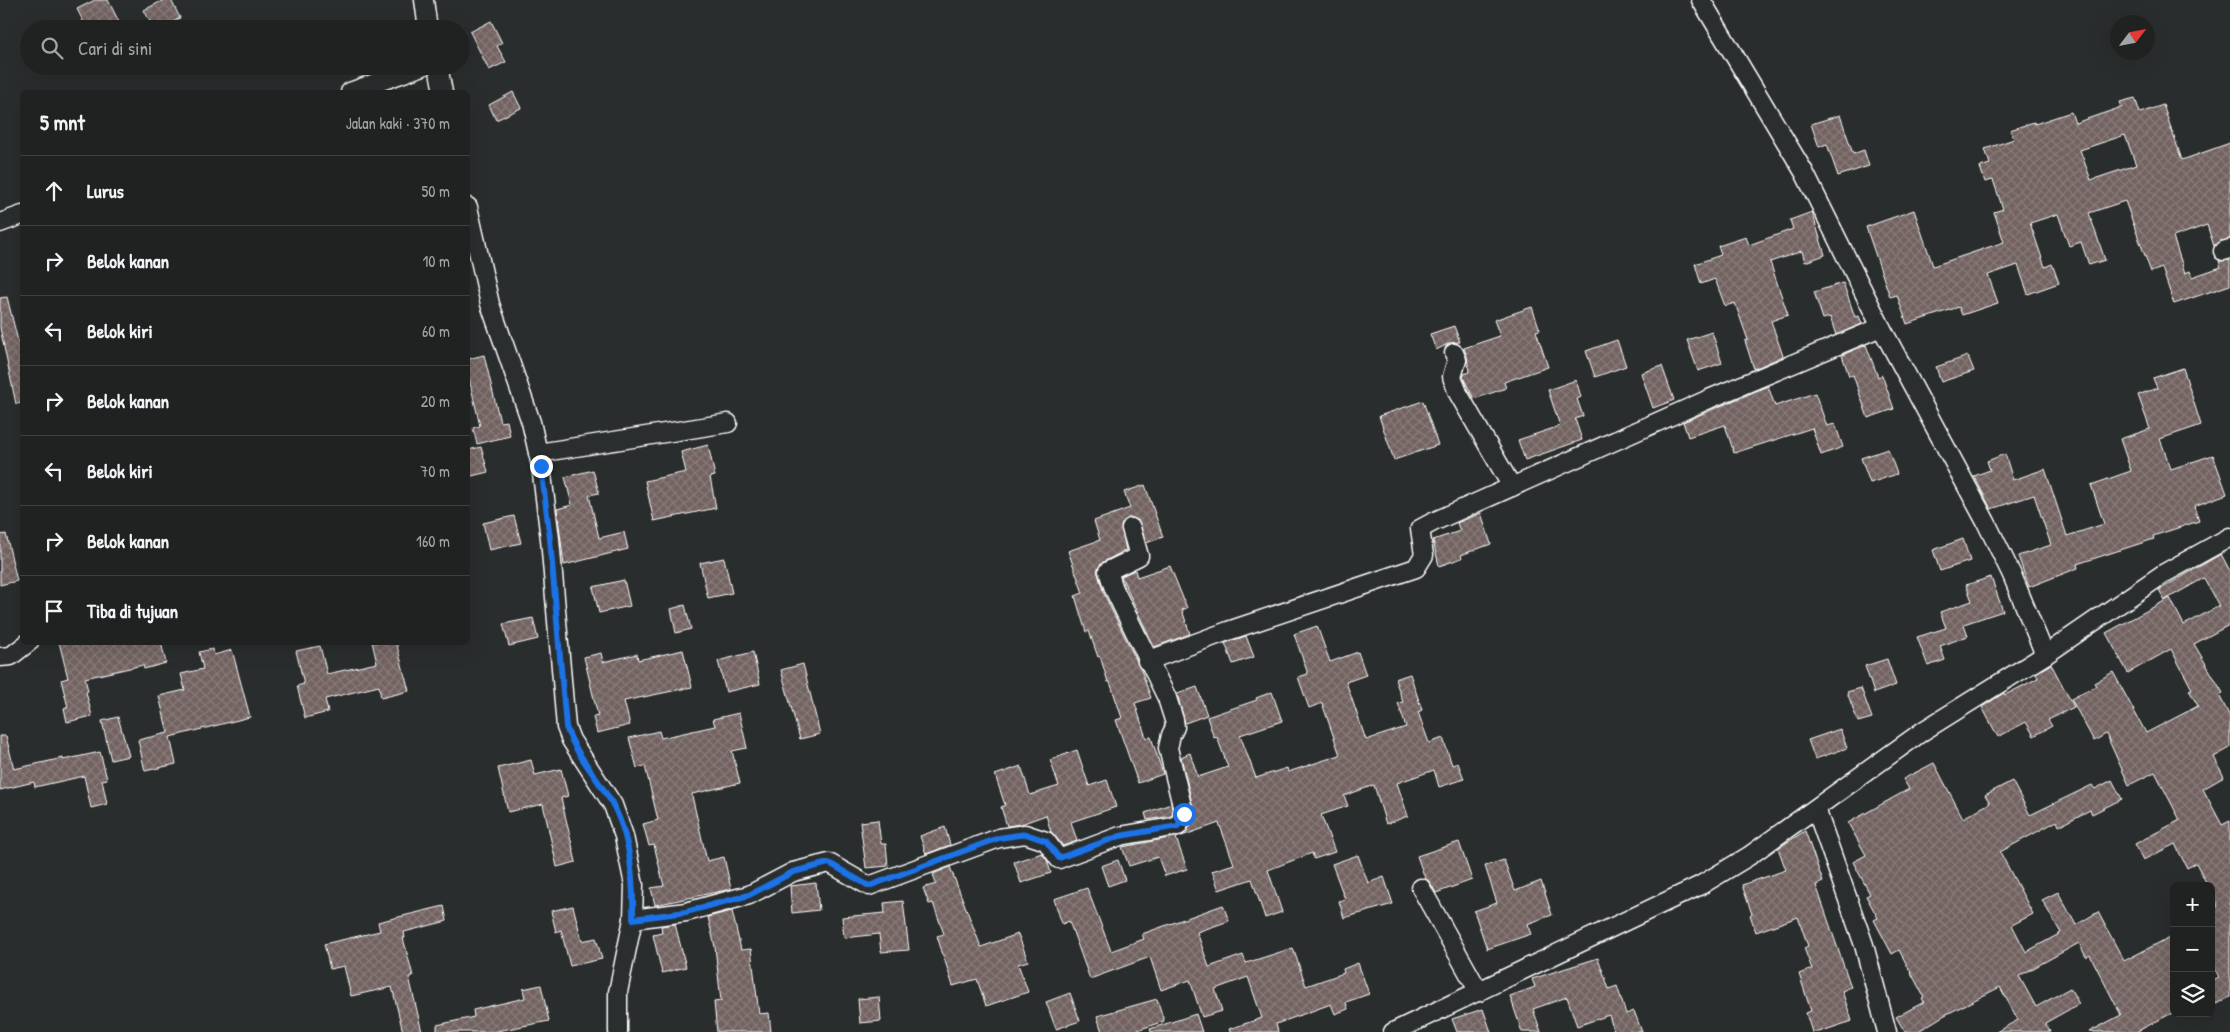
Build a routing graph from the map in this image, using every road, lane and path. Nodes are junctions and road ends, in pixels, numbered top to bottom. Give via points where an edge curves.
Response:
1 (424, 0) edge
2 (1701, 0) edge
3 (427, 20) edge
4 (398, 75) edge
5 (440, 75) edge
6 (356, 90) edge
7 (443, 90) edge
8 (470, 216) edge
9 (20, 217) edge
10 (0, 223) edge
11 (1881, 327) junction
12 (1454, 353) dead end
13 (728, 423) dead end
14 (538, 453) junction
15 (1512, 487) junction
16 (1131, 528) dead end
17 (2230, 537) edge
18 (25, 645) edge
19 (2045, 655) junction
20 (0, 657) edge
21 (1147, 662) junction
22 (1816, 809) junction
23 (1421, 888) dead end
24 (633, 919) junction
25 (1479, 992) junction
26 (618, 1032) edge
27 (1393, 1032) edge
28 (1887, 1032) edge

1 - 3 street
2 - 11 street via 1804,172
4 - 6 street
5 - 7 street
8 - 14 street via 490,304 531,422
9 - 10 street
11 - 15 street
11 - 19 street via 1995,540
12 - 15 street via 1457,360 1452,377 1458,393
13 - 14 street
14 - 24 street via 550,539 566,727 613,805 624,836 634,885
15 - 21 street via 1420,529 1424,555 1416,568 1228,631
16 - 21 street via 1139,556 1108,571
17 - 19 street via 2163,574
18 - 20 street via 11,656
19 - 22 street via 1923,731
21 - 24 street via 1167,698 1174,720 1168,748 1184,814 1178,826 1120,836 1059,858 1046,841 1026,834 999,838 869,886 829,863 793,872 749,895 686,912
22 - 25 street via 1749,856 1700,885
22 - 28 street via 1864,944
23 - 25 street
24 - 26 street via 618,992
25 - 27 street

